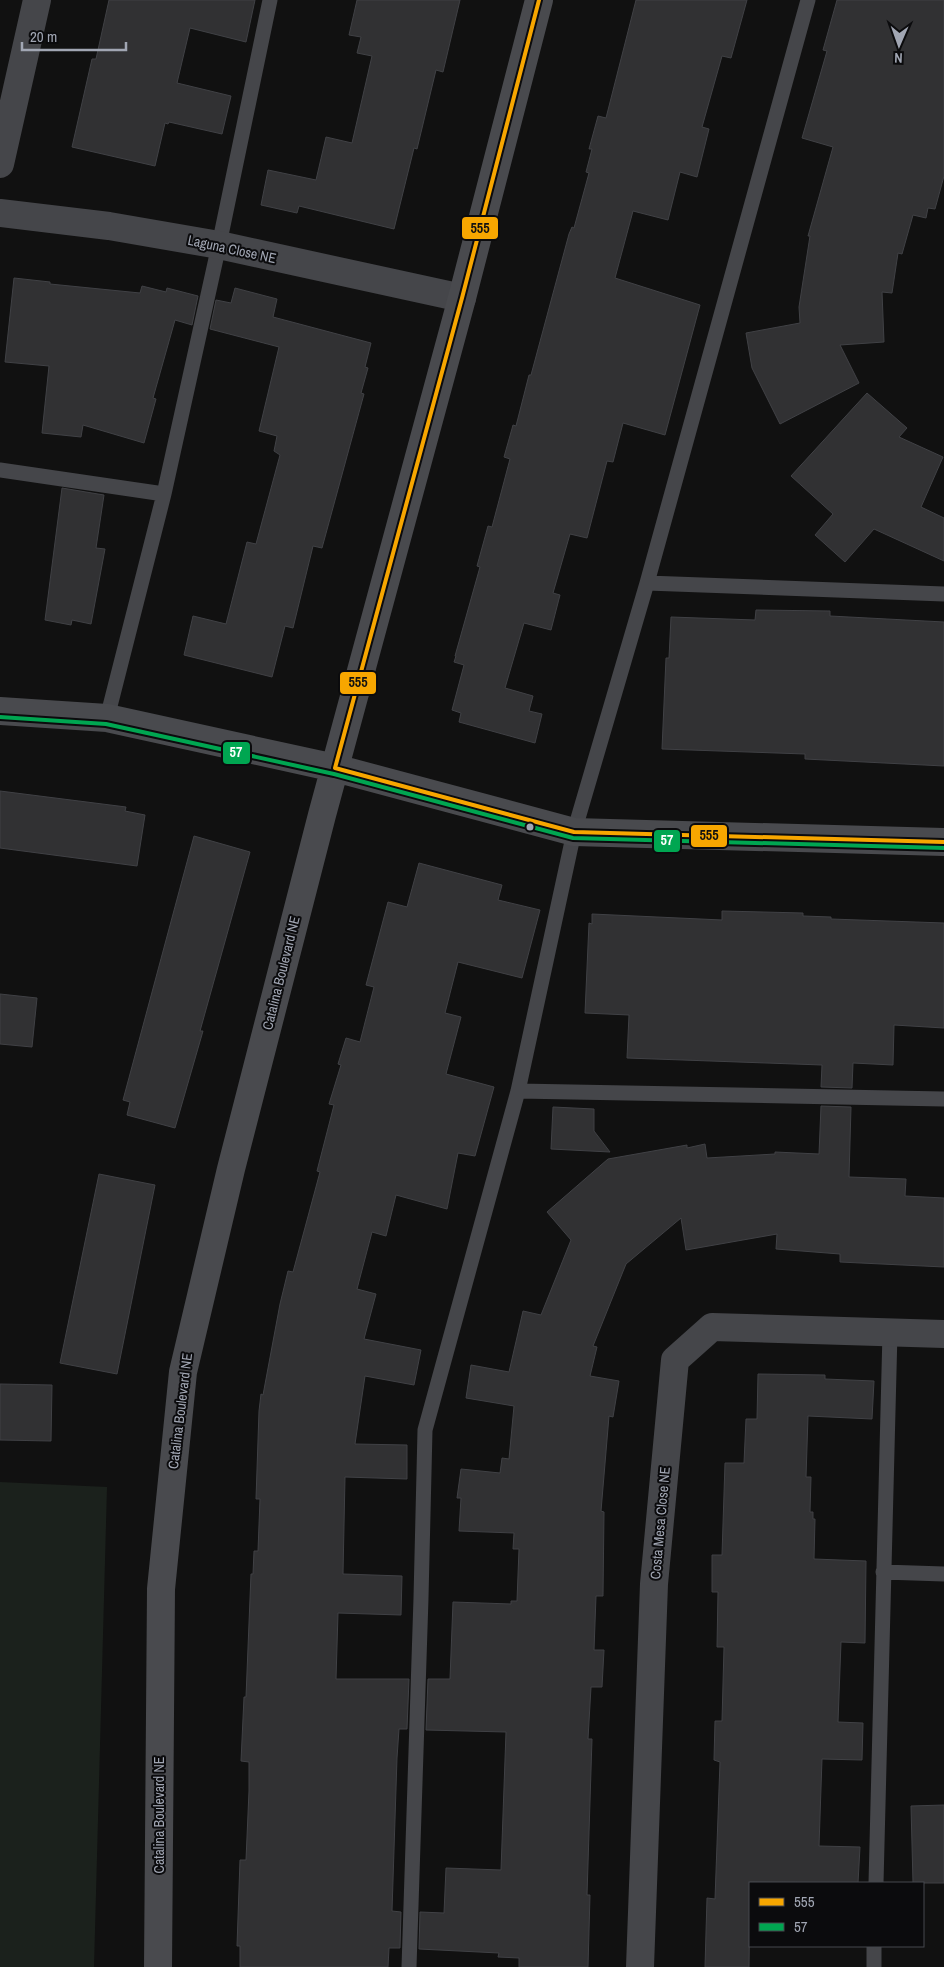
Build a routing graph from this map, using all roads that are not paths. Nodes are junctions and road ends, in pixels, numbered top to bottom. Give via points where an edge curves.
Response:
1 (37, 0) edge
2 (270, 0) edge
3 (539, 0) edge
4 (808, 0) edge
5 (0, 164) edge
6 (0, 213) edge
7 (219, 245) junction
8 (462, 298) junction
9 (0, 470) edge
10 (164, 494) junction
11 (647, 583) junction
12 (944, 594) edge
13 (0, 711) edge
14 (107, 718) junction
15 (335, 768) junction
16 (574, 832) junction
17 (944, 842) edge
18 (518, 1091) junction
19 (944, 1099) edge
20 (890, 1332) junction
21 (944, 1334) edge
22 (883, 1572) junction
23 (944, 1574) edge
24 (876, 1882) edge
25 (874, 1947) edge
26 (158, 1967) edge
27 (408, 1967) edge
28 (640, 1967) edge
29 (874, 1967) edge

1 - 5 street
2 - 7 lane
3 - 8 street, Catalina Boulevard NE
4 - 11 lane
6 - 7 street, Laguna Close NE via 109,226
7 - 8 street, Laguna Close NE
7 - 10 lane
8 - 15 street, Catalina Boulevard NE
9 - 10 lane
10 - 14 lane
11 - 12 lane
11 - 16 lane
13 - 14 street
14 - 15 street
15 - 16 street
15 - 26 street, Catalina Boulevard NE via 231,1170 183,1372 161,1588
16 - 17 street
16 - 18 lane
18 - 19 lane
18 - 27 lane via 425,1430
20 - 21 street, Costa Mesa Close NE
20 - 22 lane
20 - 28 street, Costa Mesa Close NE via 712,1327 675,1360 654,1584
22 - 23 lane
22 - 24 lane
25 - 29 lane

